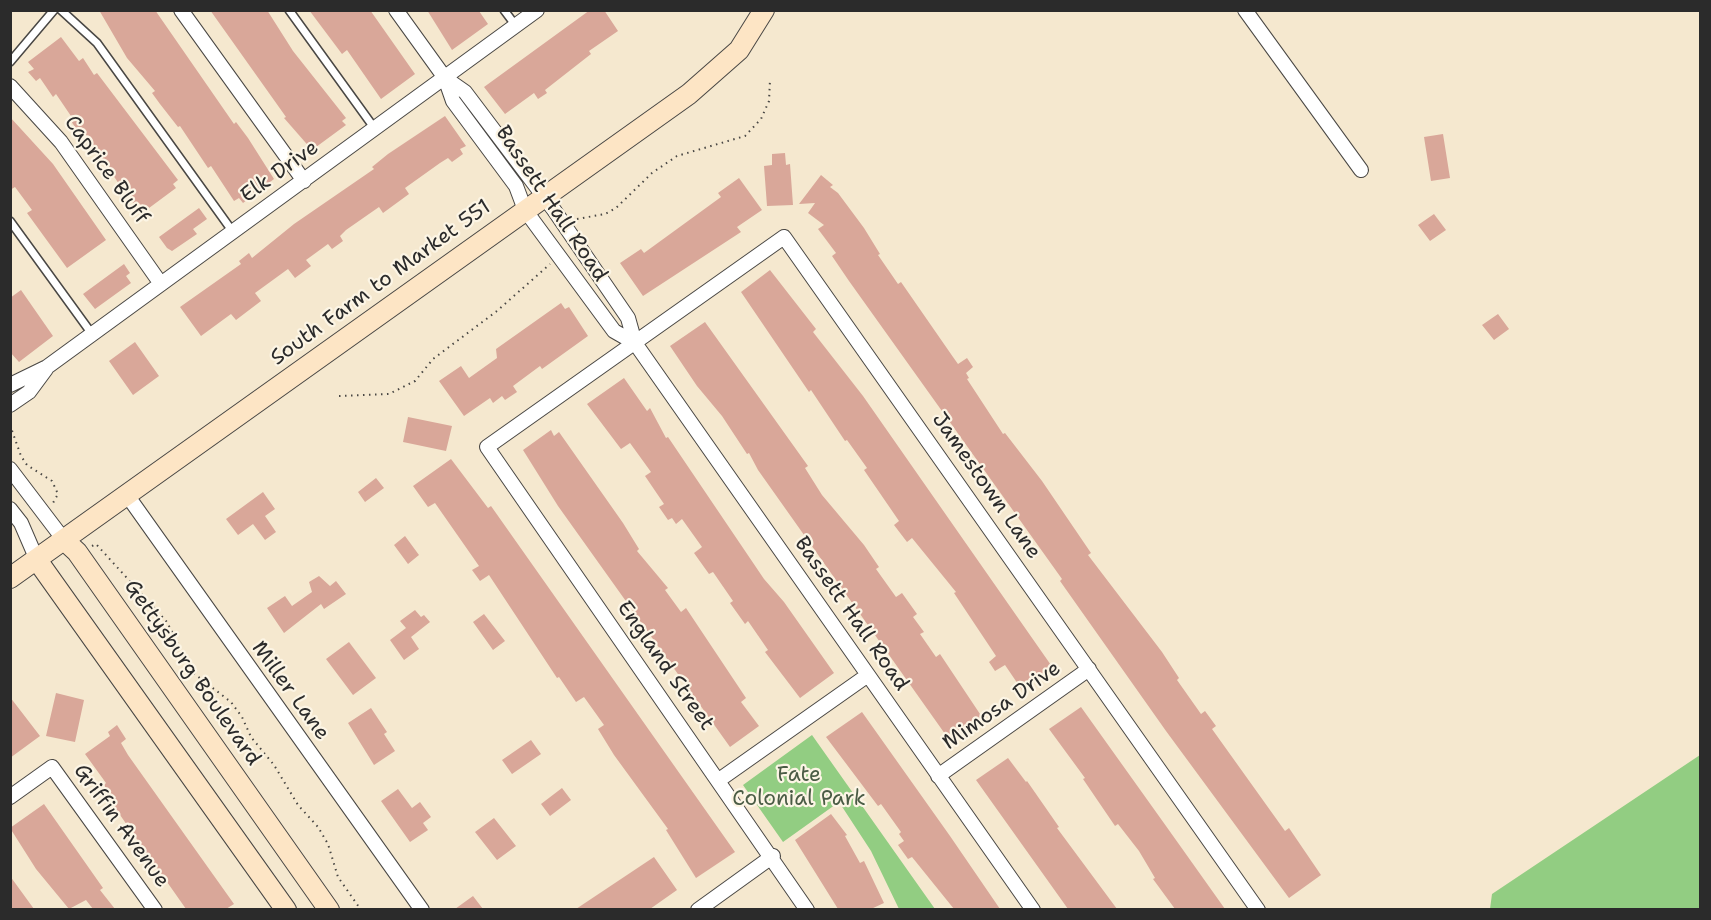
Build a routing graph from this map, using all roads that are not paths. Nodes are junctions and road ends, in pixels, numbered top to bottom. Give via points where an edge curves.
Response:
1 (54, 10) edge
2 (61, 10) edge
3 (181, 10) edge
4 (289, 10) edge
5 (396, 10) edge
6 (504, 10) edge
7 (537, 10) edge
8 (764, 10) edge
9 (1245, 10) edge
10 (516, 26) junction
11 (10, 62) edge
12 (445, 78) junction
13 (10, 86) edge
14 (375, 129) junction
15 (1361, 170) dead end
16 (304, 181) junction
17 (542, 197) junction
18 (525, 210) junction
19 (10, 221) edge
20 (233, 232) junction
21 (161, 284) junction
22 (92, 334) junction
23 (635, 343) junction
24 (47, 367) junction
25 (10, 385) edge
26 (10, 405) edge
27 (10, 469) edge
28 (127, 495) junction
29 (10, 509) edge
30 (64, 540) junction
31 (37, 560) junction
32 (10, 579) edge
33 (1089, 669) junction
34 (868, 675) junction
35 (938, 776) junction
36 (719, 780) junction
37 (10, 796) edge
38 (773, 856) junction
39 (155, 909) edge
40 (285, 909) edge
41 (329, 909) edge
42 (422, 909) edge
43 (698, 909) edge
44 (807, 909) edge
45 (1033, 909) edge
46 (1258, 909) edge

1 - 11 lane
2 - 20 lane via 96,43
3 - 16 street
4 - 14 lane
5 - 12 street, Bassett Hall Road
6 - 10 lane
7 - 10 street, Elk Drive
8 - 17 main road, South Farm to Market 551 via 739,50 688,94
9 - 15 street
10 - 12 street, Elk Drive
12 - 14 street, Elk Drive
12 - 17 street, Bassett Hall Road via 465,92
12 - 18 street, Bassett Hall Road via 453,100 516,186
13 - 21 street, Caprice Bluff via 61,142
14 - 16 street, Elk Drive
16 - 20 street, Elk Drive
17 - 18 main road, South Farm to Market 551
17 - 23 street, Bassett Hall Road via 628,318
18 - 23 street, Bassett Hall Road via 614,331
18 - 28 main road, South Farm to Market 551
19 - 22 lane
20 - 21 street, Elk Drive
21 - 22 street, Elk Drive
22 - 24 street, Elk Drive
23 - 33 street, Jamestown Lane via 784,237
23 - 34 street, Bassett Hall Road
23 - 36 street, England Street via 487,447
24 - 25 street, Elk Drive
24 - 26 street, Elk Drive via 29,392
27 - 30 street, Gettysburg Boulevard
28 - 30 main road, South Farm to Market 551
28 - 42 street, Miller Lane
29 - 31 street via 21,523
30 - 31 main road, South Farm to Market 551
30 - 41 main road, Gettysburg Boulevard via 77,552
31 - 32 main road, South Farm to Market 551
31 - 40 main road
33 - 35 street, Mimosa Drive
33 - 46 street, Jamestown Lane
34 - 35 street, Bassett Hall Road
34 - 36 street
35 - 45 street, Bassett Hall Road
36 - 38 street, England Street
37 - 39 street, Griffin Avenue via 52,767
38 - 43 street
38 - 44 street, England Street

